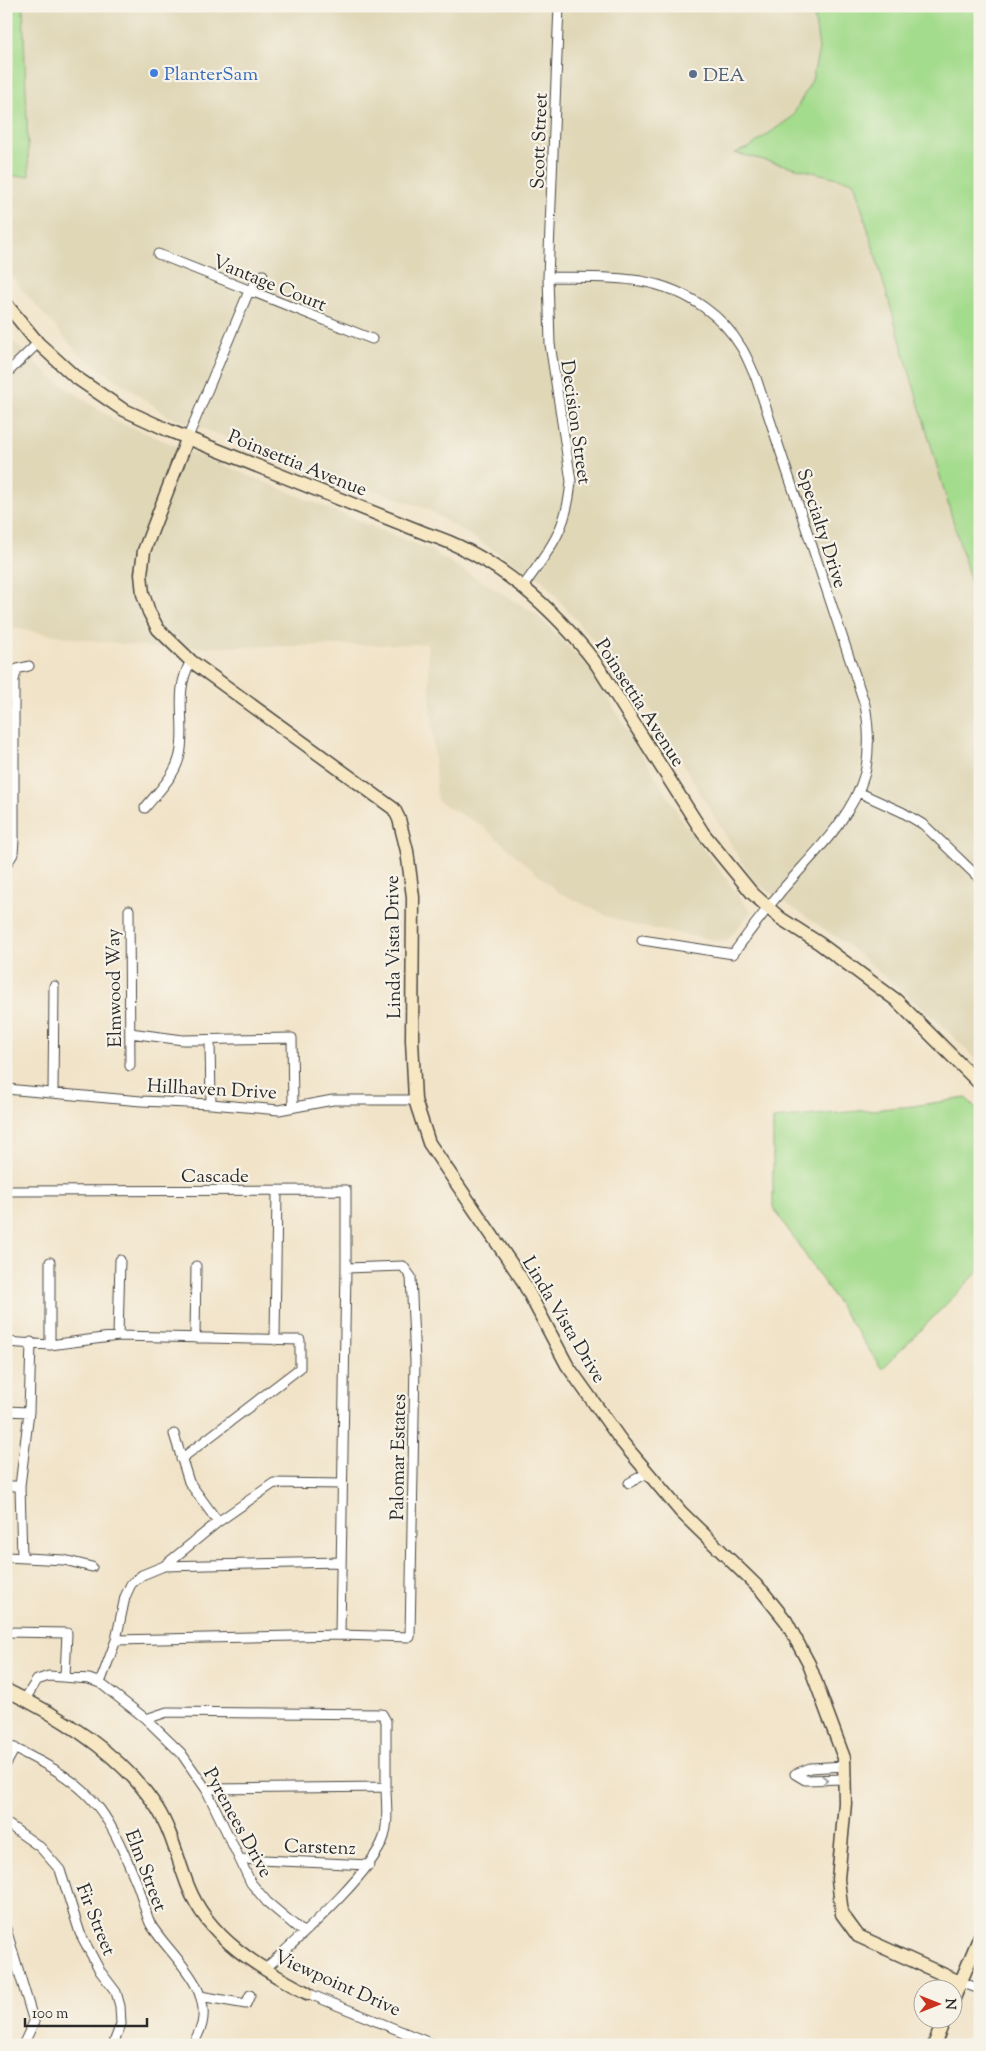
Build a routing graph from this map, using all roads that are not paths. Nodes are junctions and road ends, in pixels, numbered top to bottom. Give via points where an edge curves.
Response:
1 (559, 6) edge
2 (158, 254) dead end
3 (263, 275) dead end
4 (548, 277) junction
5 (249, 291) junction
6 (6, 304) edge
7 (372, 339) dead end
8 (38, 343) junction
9 (6, 374) edge
10 (188, 437) junction
11 (522, 588) junction
12 (191, 661) junction
13 (29, 666) dead end
14 (10, 707) edge
15 (858, 792) junction
16 (145, 808) dead end
17 (6, 865) edge
18 (980, 879) edge
19 (768, 907) junction
20 (129, 910) dead end
21 (642, 940) dead end
22 (54, 986) dead end
23 (130, 1033) junction
24 (210, 1040) junction
25 (130, 1066) dead end
26 (980, 1084) edge
27 (6, 1089) edge
28 (53, 1093) junction
29 (415, 1100) junction
30 (211, 1104) junction
31 (293, 1107) junction
32 (6, 1191) edge
33 (277, 1191) junction
34 (120, 1260) dead end
35 (50, 1262) dead end
36 (196, 1266) dead end
37 (346, 1268) junction
38 (118, 1336) junction
39 (195, 1338) junction
40 (274, 1340) junction
41 (6, 1342) edge
42 (31, 1342) junction
43 (50, 1345) junction
44 (6, 1411) edge
45 (29, 1412) junction
46 (174, 1434) dead end
47 (181, 1459) junction
48 (648, 1474) junction
49 (629, 1483) dead end
50 (342, 1484) junction
51 (6, 1486) edge
52 (20, 1486) junction
53 (218, 1522) junction
54 (6, 1557) edge
55 (22, 1557) junction
56 (341, 1562) junction
57 (164, 1566) junction
58 (92, 1568) dead end
59 (6, 1632) edge
60 (340, 1635) junction
61 (116, 1640) junction
62 (65, 1676) junction
63 (100, 1682) junction
64 (6, 1683) edge
65 (6, 1690) edge
66 (24, 1699) junction
67 (146, 1720) junction
68 (10, 1747) edge
69 (6, 1764) edge
70 (386, 1787) junction
71 (206, 1789) junction
72 (6, 1823) edge
73 (240, 1859) junction
74 (369, 1865) junction
75 (6, 1929) edge
76 (304, 1934) junction
77 (980, 1936) edge
78 (264, 1970) junction
79 (951, 1978) edge
80 (962, 1978) edge
81 (964, 1984) edge
82 (980, 1990) edge
83 (307, 1992) joint
84 (250, 1995) dead end
85 (200, 1996) junction
86 (941, 2028) edge
87 (24, 2045) edge
88 (113, 2045) edge
89 (193, 2045) edge
90 (436, 2045) edge
91 (934, 2045) edge

1 - 4 street, Scott Street
2 - 5 street, Vantage Court
3 - 5 street
4 - 11 street, Decision Street via 550,344 571,481 570,496 563,527
4 - 15 street, Specialty Drive via 629,278 667,286 688,296 715,316 742,347 756,378 865,705 868,749
5 - 7 street, Vantage Court
5 - 10 street
6 - 8 street, Poinsettia Avenue
8 - 9 street
8 - 10 street, Poinsettia Avenue via 74,376 122,409
10 - 11 street, Poinsettia Avenue via 447,540 498,569
10 - 12 street, Linda Vista Drive via 144,551 141,574 143,594 158,629
11 - 19 street, Poinsettia Avenue via 542,603 580,642 702,834
12 - 16 street via 181,685 181,749 176,766
12 - 29 street, Linda Vista Drive via 387,802 399,819 413,897
13 - 14 street via 17,669
14 - 17 street via 14,840
15 - 18 street via 924,825
15 - 19 street, Specialty Drive via 840,822
19 - 21 street, Specialty Drive via 734,954
19 - 26 street, Poinsettia Avenue via 896,1000
20 - 23 street, Elmwood Way
22 - 28 street
23 - 24 street
23 - 25 street, Elmwood Way
24 - 30 street
24 - 31 street via 292,1038
27 - 28 street, Hillhaven Drive
28 - 30 street, Hillhaven Drive
29 - 31 street, Hillhaven Drive via 333,1100
29 - 48 street, Linda Vista Drive via 427,1137 439,1160 521,1278 567,1365
30 - 31 street, Hillhaven Drive via 279,1110
32 - 33 street, Cascade
33 - 37 street, Cascade via 346,1190
33 - 40 street
34 - 38 street
35 - 43 street
36 - 39 street
37 - 50 street
37 - 60 street, Palomar Estates via 403,1266 412,1277 415,1361 410,1637
38 - 39 street
38 - 43 street
39 - 40 street
40 - 47 street via 300,1340 300,1368
41 - 42 street
42 - 43 street
42 - 45 street
44 - 45 street
45 - 52 street
46 - 47 street
47 - 53 street via 189,1482
48 - 49 street
48 - 79 street, Linda Vista Drive via 681,1512 762,1591 786,1622 809,1664 845,1772 838,1879 842,1914 858,1936
50 - 53 street via 274,1483
50 - 56 street
51 - 52 street
52 - 55 street
53 - 57 street
54 - 55 street
55 - 58 street via 64,1560
56 - 57 street
56 - 60 street
57 - 61 street via 130,1584
59 - 62 street via 67,1633
60 - 61 street
61 - 63 street
62 - 63 street, Pyrenees Drive
62 - 66 street, Pyrenees Drive via 37,1680
63 - 67 street, Pyrenees Drive
64 - 66 street, Viewpoint Drive
65 - 66 street, Viewpoint Drive
66 - 78 street, Viewpoint Drive via 99,1746 137,1781 158,1810 201,1913 221,1936
67 - 70 street via 166,1712 382,1714 386,1721
67 - 71 street, Pyrenees Drive via 180,1753
68 - 69 street
68 - 85 street, Elm Street via 60,1772 95,1801 117,1836 143,1898 150,1924 190,1976
70 - 71 street
70 - 74 street via 384,1836
71 - 73 street, Pyrenees Drive
72 - 88 street, Fir Street via 40,1847 60,1870 80,1933 100,1971 116,1992 121,2024
73 - 74 street, Carstenz
73 - 76 street, Pyrenees Drive via 251,1883
74 - 76 street
75 - 87 street via 34,2022
76 - 78 street
77 - 80 street
78 - 83 street, Viewpoint Drive
81 - 82 street
83 - 90 street, Viewpoint Drive
84 - 85 street via 246,2004
85 - 89 street, Elm Street via 202,2022
86 - 91 street

